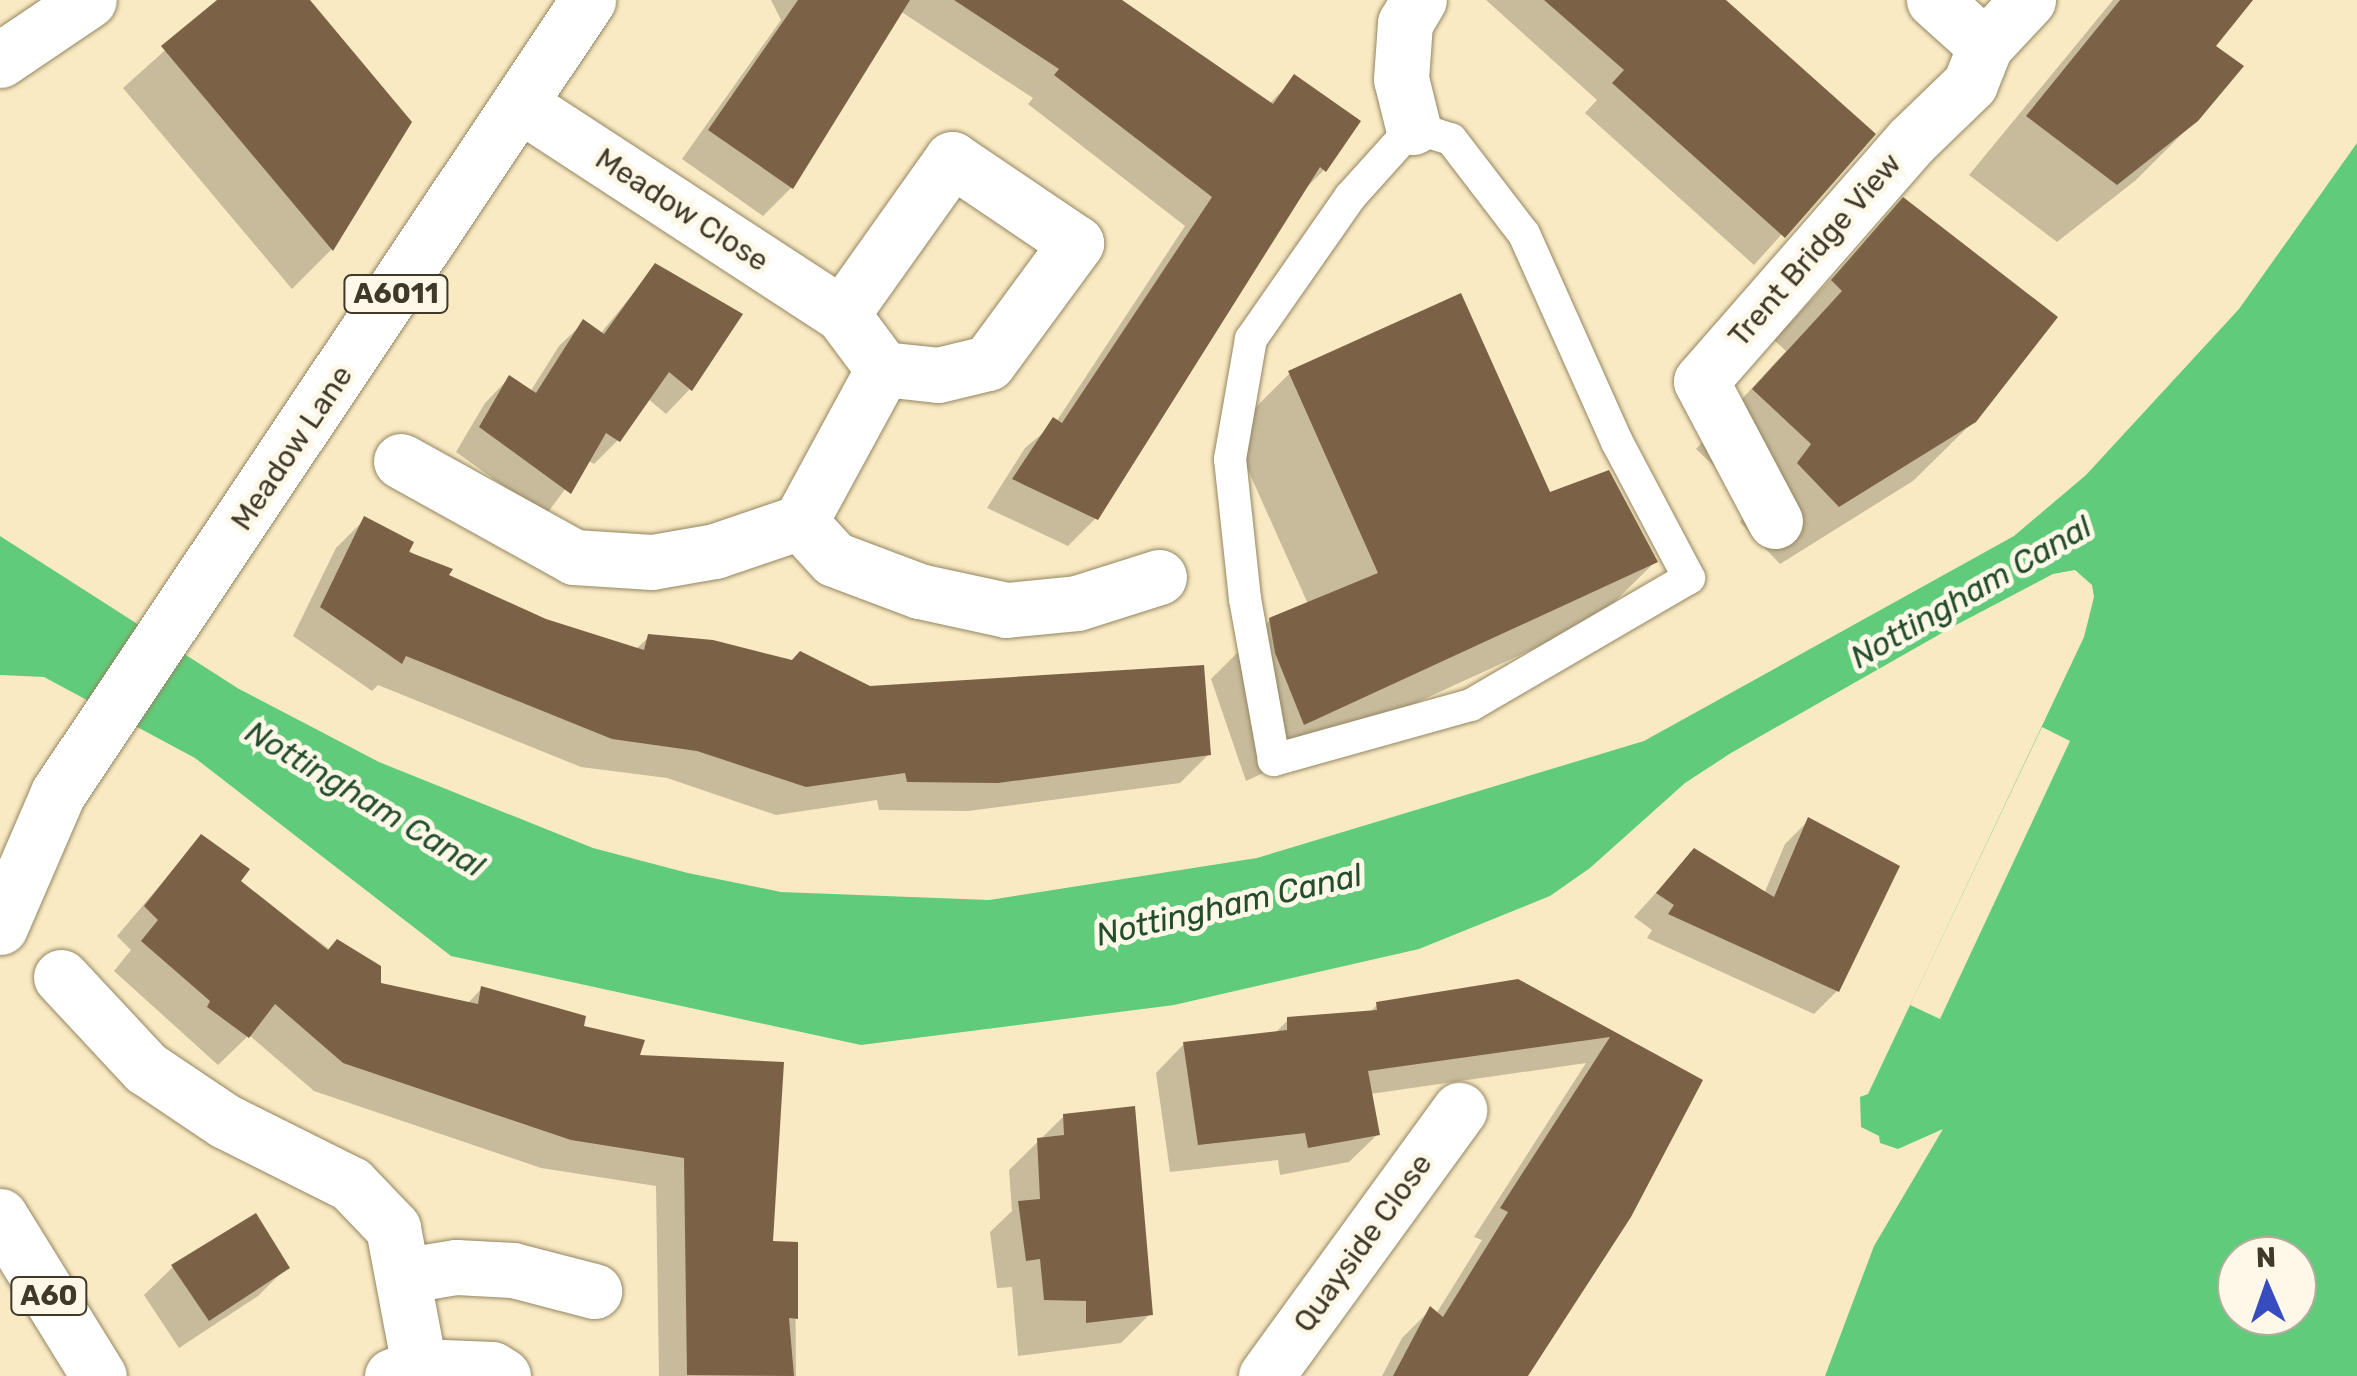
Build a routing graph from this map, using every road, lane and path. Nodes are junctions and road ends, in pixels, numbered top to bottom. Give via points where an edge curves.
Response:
1 (89, 0) edge
2 (588, 0) edge
3 (1419, 0) edge
4 (1934, 0) edge
5 (2028, 0) edge
6 (1985, 46) junction
7 (0, 60) edge
8 (521, 105) junction
9 (1413, 127) junction
10 (842, 314) junction
11 (883, 369) junction
12 (402, 461) dead end
13 (1774, 521) dead end
14 (800, 522) junction
15 (1159, 578) dead end
16 (58, 793) junction
17 (0, 820) edge
18 (0, 927) edge
19 (61, 977) dead end
20 (1460, 1110) dead end
21 (0, 1216) edge
22 (407, 1275) junction
23 (594, 1291) dead end
24 (405, 1371) edge
25 (99, 1376) edge
26 (504, 1376) edge
27 (1266, 1376) edge

1 - 7 street
2 - 8 street, Meadow Lane / A6011
3 - 9 street via 1405,22 1402,79
4 - 6 street
5 - 6 street, Trent Bridge View
6 - 13 street, Trent Bridge View via 1970,84 1911,141 1701,382
8 - 10 street, Meadow Close
8 - 16 street, Meadow Lane / A6011
9 - 9 lane via 1350,197 1251,338 1230,459 1245,599 1274,760 1471,705 1690,578 1617,442 1524,234 1451,139
10 - 11 street, Meadow Close
10 - 11 street via 952,159 1076,243 988,363 938,375
11 - 14 street
12 - 14 street via 574,557 652,562 766,537
14 - 15 street via 834,560 919,590 1006,610 1077,602
16 - 17 street
16 - 18 street, Meadow Lane / A6011
19 - 22 street via 146,1068 226,1121 351,1184 394,1228
20 - 27 street, Quayside Close
21 - 25 street, A60
22 - 23 street via 456,1266 513,1270
22 - 24 street
24 - 26 street via 492,1368

